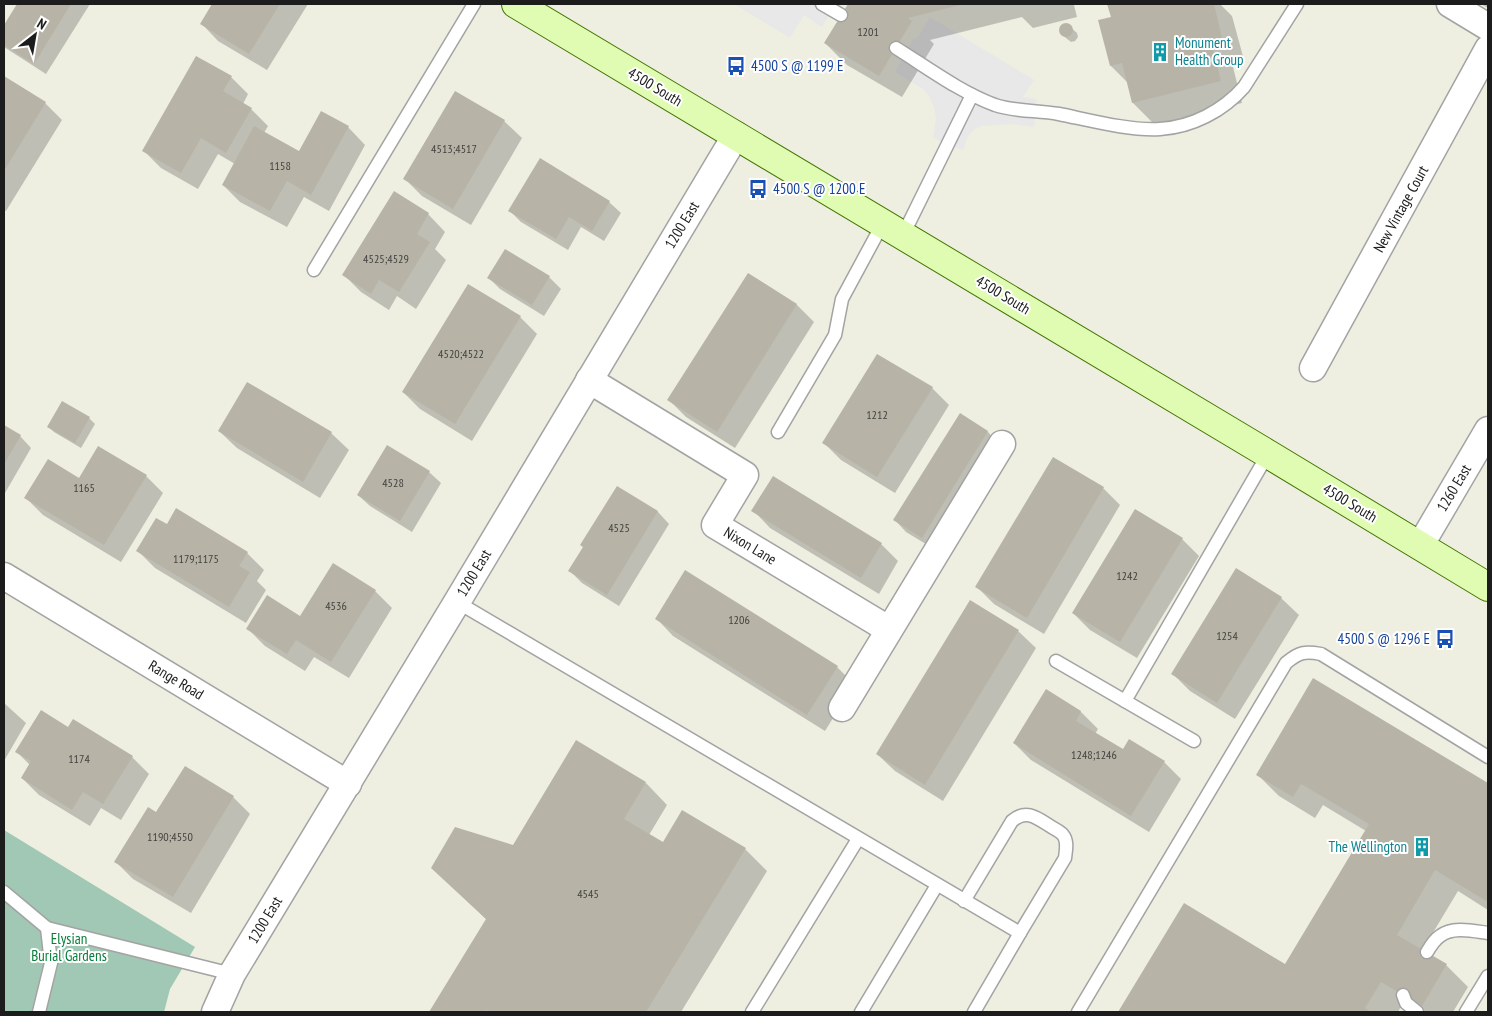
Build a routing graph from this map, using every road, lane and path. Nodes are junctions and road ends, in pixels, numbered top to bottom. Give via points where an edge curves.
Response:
1 (474, 4) edge
2 (822, 4) edge
3 (1297, 4) edge
4 (1450, 4) edge
5 (524, 6) edge
6 (841, 15) dead end
7 (1488, 27) edge
8 (896, 48) dead end
9 (1488, 49) edge
10 (972, 95) junction
11 (736, 135) junction
12 (893, 229) junction
13 (314, 270) dead end
14 (1313, 368) dead end
15 (589, 380) junction
16 (1488, 430) edge
17 (778, 432) dead end
18 (1002, 444) dead end
19 (1268, 454) junction
20 (1420, 546) junction
21 (4, 576) edge
22 (1488, 587) edge
23 (457, 602) junction
24 (888, 629) junction
25 (1056, 660) dead end
26 (1125, 700) junction
27 (842, 708) dead end
28 (1194, 741) dead end
29 (1488, 757) edge
30 (348, 784) junction
31 (858, 839) junction
32 (938, 885) junction
33 (4, 892) edge
34 (964, 901) junction
35 (47, 928) junction
36 (1020, 933) junction
37 (1488, 933) edge
38 (1426, 952) dead end
39 (232, 974) junction
40 (1488, 976) edge
41 (1403, 995) dead end
42 (39, 1012) edge
43 (215, 1012) edge
44 (752, 1012) edge
45 (861, 1012) edge
46 (974, 1012) edge
47 (1078, 1012) edge
48 (1417, 1012) edge
49 (1466, 1012) edge

1 - 13 lane
2 - 6 lane
3 - 10 lane via 1233,100 1217,111 1183,124 1160,129 1106,124 1056,114 1019,111
4 - 7 street
5 - 11 main road, 4500 South
8 - 10 lane
9 - 14 street, New Vintage Court
10 - 12 lane
11 - 12 main road, 4500 South
11 - 15 street, 1200 East
12 - 17 lane via 842,298 835,335
12 - 19 main road, 4500 South
15 - 23 street, 1200 East
15 - 24 street, Nixon Lane via 745,475 715,525
16 - 20 street, 1260 East
18 - 24 street
19 - 20 main road, 4500 South
19 - 26 lane
20 - 22 main road, 4500 South
21 - 30 street, Range Road
23 - 30 street, 1200 East
23 - 31 lane
24 - 27 street
25 - 26 lane
26 - 28 lane
29 - 47 lane via 1321,654 1296,654 1286,663
30 - 39 street, 1200 East
31 - 32 lane
31 - 44 lane
32 - 34 lane
32 - 45 lane
33 - 35 lane
34 - 36 lane
34 - 36 lane via 1012,821 1018,815 1036,817 1063,834 1065,858
35 - 39 lane
35 - 42 lane via 51,963
36 - 46 lane
37 - 38 lane via 1447,932 1438,937
39 - 43 street, 1200 East
40 - 49 lane
41 - 48 lane via 1406,1003

